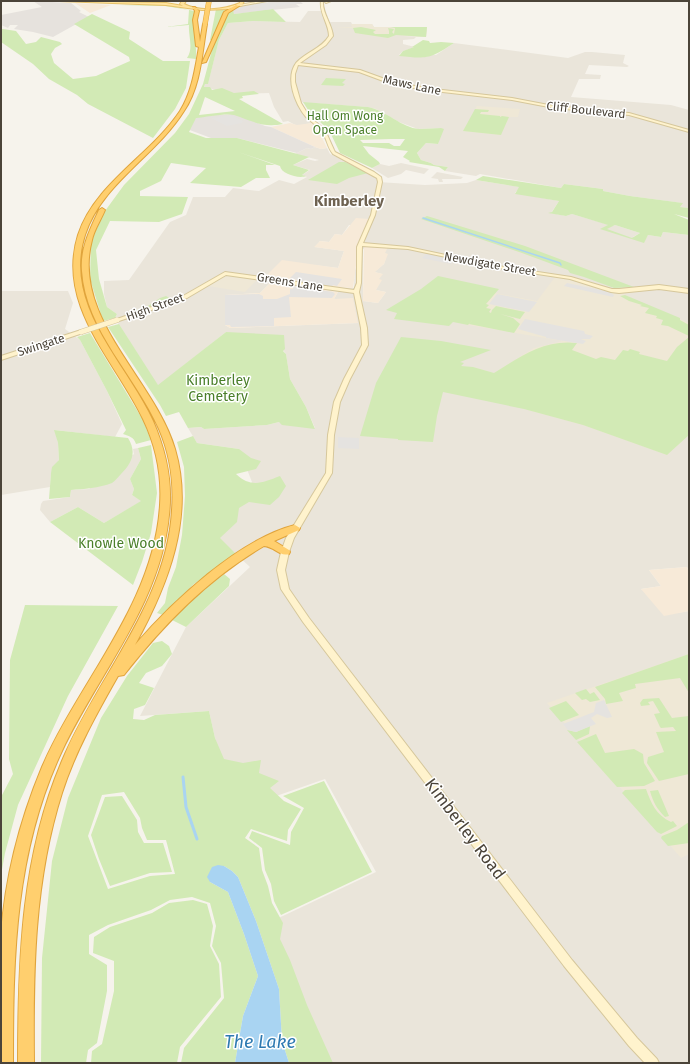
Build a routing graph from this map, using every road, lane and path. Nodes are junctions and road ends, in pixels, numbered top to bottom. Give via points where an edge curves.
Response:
1 (61, 1) edge
2 (183, 1) edge
3 (209, 1) edge
4 (214, 1) edge
5 (242, 1) edge
6 (266, 1) edge
7 (322, 1) edge
8 (328, 1) edge
9 (153, 4) junction
10 (238, 5) junction
11 (322, 6) junction
12 (192, 8) junction
13 (208, 24) junction
14 (200, 52) junction
15 (204, 62) junction
16 (298, 64) junction
17 (527, 102) joint
18 (689, 131) edge
19 (360, 244) junction
20 (225, 273) joint
21 (689, 291) edge
22 (356, 292) junction
23 (82, 332) joint
24 (1, 358) edge
25 (296, 528) junction
26 (263, 543) junction
27 (285, 552) junction
28 (94, 706) junction
29 (4, 1063) edge
30 (26, 1063) edge
31 (653, 1063) edge

1 - 9 main road
2 - 9 main road
2 - 12 main road via 182,4
3 - 13 highway, bridge
4 - 13 highway
5 - 10 main road
6 - 10 street
7 - 11 street
8 - 11 street
9 - 12 main road
10 - 12 main road via 223,8
10 - 15 highway via 226,12
11 - 16 street via 330,23 329,39
12 - 14 highway via 197,11 195,20
13 - 14 highway
13 - 15 highway
14 - 29 highway via 192,91 183,109 165,133 111,187 97,205 84,231 78,251 78,283 90,323 139,402 158,442 166,488 166,505 159,546 146,584 125,627 61,740 47,772 30,824 16,880 9,930
15 - 28 highway via 198,91 187,113 168,137 109,199 98,217 87,246 87,288 92,305 107,337 163,427 175,464 177,497 175,531 164,573 138,630
16 - 17 street, Maws Lane via 355,70 395,84
16 - 19 street via 293,73 300,105 324,132 331,150 339,157 368,169 379,177 372,215
17 - 18 street, Cliff Boulevard via 621,113
19 - 21 street, Newdigate Street via 418,250 498,267 571,278 611,290 659,287
19 - 22 street via 359,283
20 - 22 street, Greens Lane
20 - 23 street, High Street, bridge via 185,297
22 - 25 street, Kimberley Road via 364,328 364,345 342,389 334,413 329,473
23 - 24 street, Swingate
25 - 26 highway
25 - 27 street, Kimberley Road
26 - 27 highway via 274,544
26 - 28 highway via 228,564 190,594 149,635
27 - 31 street, Kimberley Road via 281,570 286,589 306,620 559,952
28 - 30 highway via 54,796 38,853 30,903 25,977

